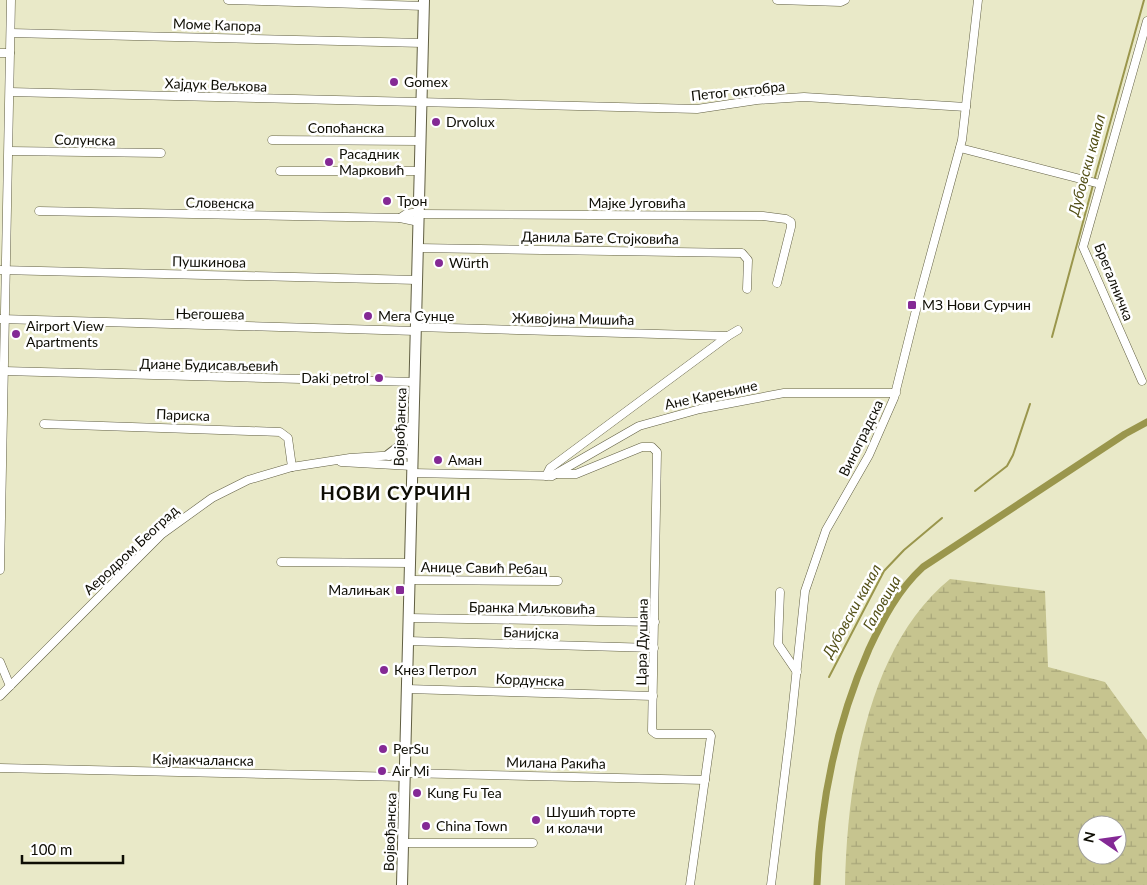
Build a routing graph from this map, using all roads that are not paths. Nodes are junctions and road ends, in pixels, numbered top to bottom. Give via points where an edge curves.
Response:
1 (11, 0) edge
2 (228, 0) edge
3 (777, 0) edge
4 (978, 0) edge
5 (845, 1) edge
6 (424, 3) edge
7 (1147, 21) edge
8 (11, 33) junction
9 (423, 43) junction
10 (0, 53) edge
11 (10, 53) junction
12 (10, 92) junction
13 (422, 103) junction
14 (966, 107) junction
15 (0, 126) edge
16 (9, 126) junction
17 (272, 140) dead end
18 (420, 141) junction
19 (960, 148) junction
20 (9, 151) junction
21 (161, 153) dead end
22 (280, 171) dead end
23 (420, 171) junction
24 (1098, 184) junction
25 (4, 186) edge
26 (39, 211) dead end
27 (419, 216) junction
28 (3, 223) edge
29 (418, 248) junction
30 (3, 270) edge
31 (417, 280) junction
32 (777, 283) dead end
33 (748, 289) dead end
34 (2, 319) edge
35 (416, 329) junction
36 (738, 330) dead end
37 (728, 336) junction
38 (3, 368) edge
39 (1142, 381) dead end
40 (414, 382) junction
41 (896, 393) junction
42 (413, 422) junction
43 (44, 424) dead end
44 (412, 454) junction
45 (389, 455) junction
46 (336, 462) junction
47 (292, 467) junction
48 (412, 469) junction
49 (556, 474) junction
50 (546, 476) junction
51 (281, 562) dead end
52 (410, 563) junction
53 (0, 570) edge
54 (410, 580) junction
55 (558, 581) dead end
56 (780, 592) dead end
57 (409, 618) junction
58 (654, 622) junction
59 (408, 641) junction
60 (654, 648) junction
61 (0, 662) edge
62 (797, 672) junction
63 (10, 686) junction
64 (407, 688) junction
65 (0, 696) edge
66 (653, 696) junction
67 (0, 768) edge
68 (405, 775) junction
69 (706, 780) junction
70 (403, 843) junction
71 (533, 843) dead end
72 (402, 885) edge
73 (690, 885) edge
74 (771, 885) edge

1 - 8 street
2 - 6 street
3 - 5 street
4 - 14 street, Виноградска
6 - 9 main road, Војвођанска
7 - 24 street, Брегалничка
8 - 9 street, Моме Капора
8 - 11 street
9 - 13 main road, Војвођанска
10 - 11 street
11 - 12 street
12 - 13 street, Хајдук Вељкова
12 - 16 street
13 - 14 street, Петог октобра via 697,109 804,97
13 - 18 main road, Војвођанска
14 - 19 street, Виноградска
15 - 16 street
16 - 20 street
17 - 18 street, Сопоћанска
18 - 23 main road, Војвођанска
19 - 24 street
19 - 41 street, Виноградска
20 - 21 street, Солунска
20 - 25 street
22 - 23 street
23 - 27 main road, Војвођанска
24 - 39 street, Брегалничка via 1083,247
25 - 28 street
26 - 27 street, Словенска
27 - 29 main road, Војвођанска
27 - 32 street, Мајке Југовића via 786,218 791,227
28 - 30 street
29 - 31 main road, Војвођанска
29 - 33 street, Данила Бате Стојковића via 742,254 748,260
30 - 31 street, Пушкинова
30 - 34 street
31 - 35 main road, Војвођанска
34 - 35 street, Његошева
34 - 38 street
35 - 37 street, Живојина Мишића
35 - 40 main road, Војвођанска
36 - 37 street
37 - 50 street, Ане Карењине via 550,468
38 - 40 street, Диане Будисављевић
38 - 53 street
40 - 42 main road, Војвођанска
41 - 49 street, Ане Карењине via 784,393 693,410 639,426
41 - 62 street, Виноградска via 876,441 826,530 816,556 803,599
42 - 44 main road, Војвођанска
42 - 45 main road via 404,443
43 - 47 street, Париска via 280,432 288,438
44 - 45 street, Аеродром Београд
44 - 48 main road, Војвођанска
45 - 46 street, Аеродром Београд
46 - 47 street, Аеродром Београд
46 - 48 street, Аеродром Београд
47 - 63 street, Аеродром Београд via 238,484 174,524
48 - 50 street, Ане Карењине
48 - 52 main road, Војвођанска
49 - 50 street, Ане Карењине
49 - 58 street, Цара Душана via 576,474 642,446 655,448 658,456
51 - 52 street
52 - 54 main road, Војвођанска
54 - 55 street, Анице Савић Ребац
54 - 57 main road, Војвођанска
56 - 62 street via 778,644
57 - 58 street, Бранка Миљковића
57 - 59 main road, Војвођанска
58 - 60 street, Цара Душана
59 - 60 street, Банијска
59 - 64 main road, Војвођанска
60 - 66 street, Цара Душана
61 - 63 street
62 - 74 street, Виноградска
63 - 65 street, Аеродром Београд
64 - 66 street, Кордунска
64 - 68 main road, Војвођанска
66 - 69 street, Цара Душана via 653,733 711,736
67 - 68 street, Кајмакчаланска
68 - 69 street, Милана Ракића
68 - 70 main road, Војвођанска
69 - 73 street, Цара Душана
70 - 71 street
70 - 72 main road, Војвођанска

